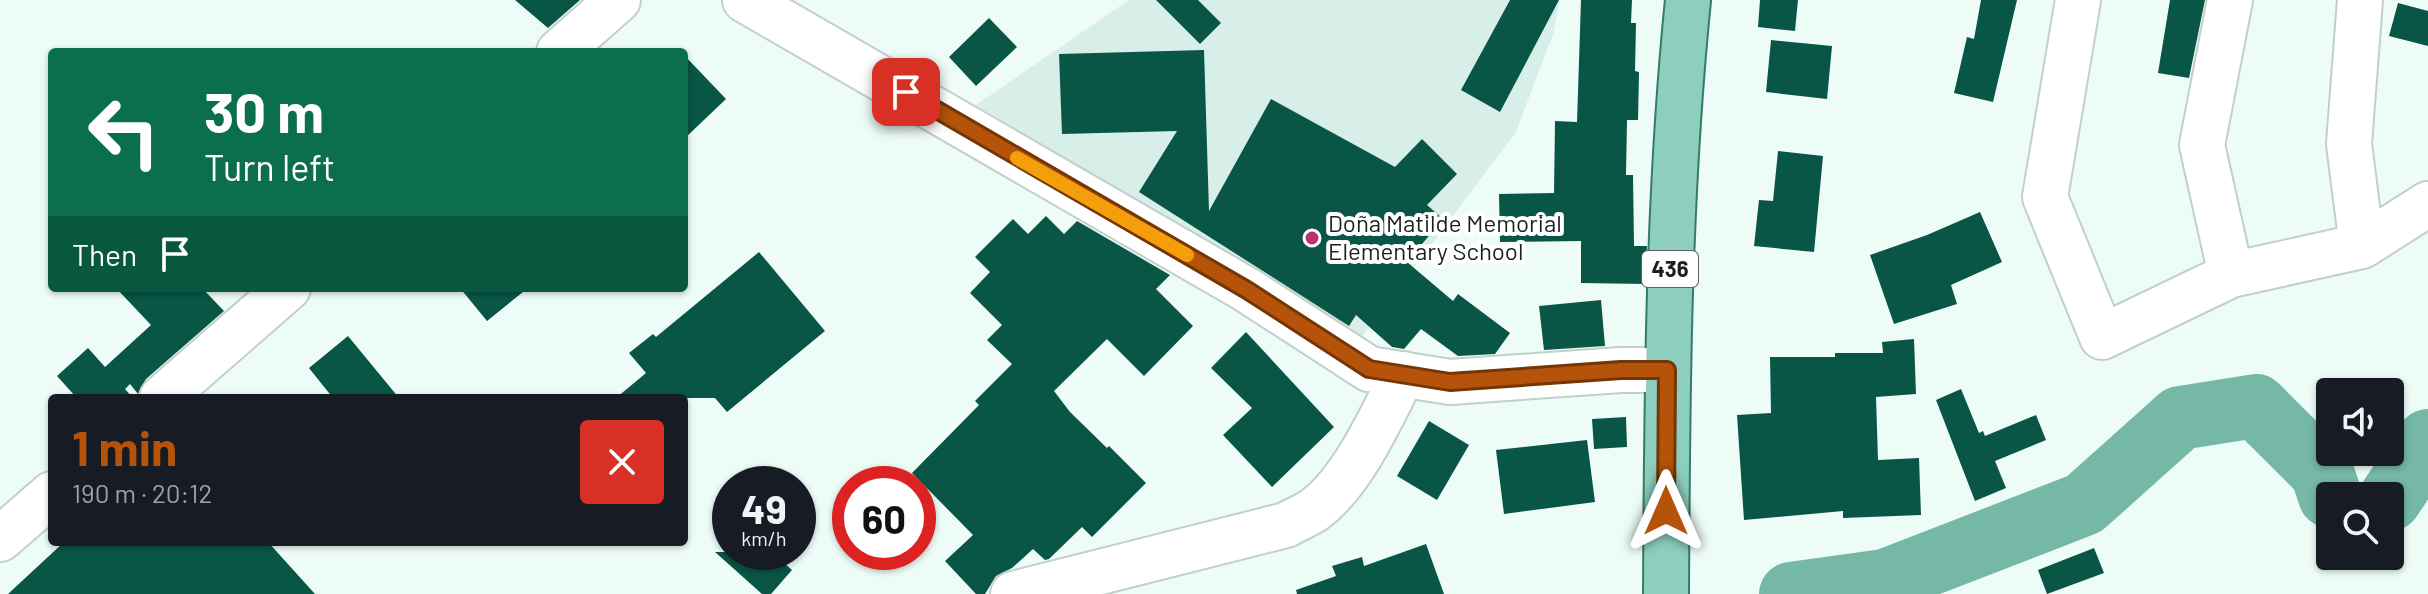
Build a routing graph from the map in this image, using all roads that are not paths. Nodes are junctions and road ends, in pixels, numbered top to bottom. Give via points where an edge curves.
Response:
1 (618, 0) edge
2 (745, 0) edge
3 (1688, 0) edge
4 (2078, 0) edge
5 (2230, 0) edge
6 (2360, 0) edge
7 (564, 48) edge
8 (2428, 204) edge
9 (2362, 246) junction
10 (2231, 275) junction
11 (283, 292) edge
12 (1667, 370) junction
13 (1403, 374) junction
14 (167, 394) edge
15 (48, 497) edge
16 (0, 539) edge
17 (1013, 594) edge
18 (1666, 594) edge

1 - 7 street
2 - 13 street via 1247,290 1369,369
3 - 12 main road, 436 via 1676,116
4 - 10 street via 2045,197 2102,337
5 - 10 street via 2202,145
6 - 9 street via 2349,144
8 - 9 street
9 - 10 street
11 - 14 street
12 - 13 street via 1450,382
12 - 18 main road, 436
13 - 17 street via 1371,437 1337,488 1315,509 1286,525
15 - 16 street

